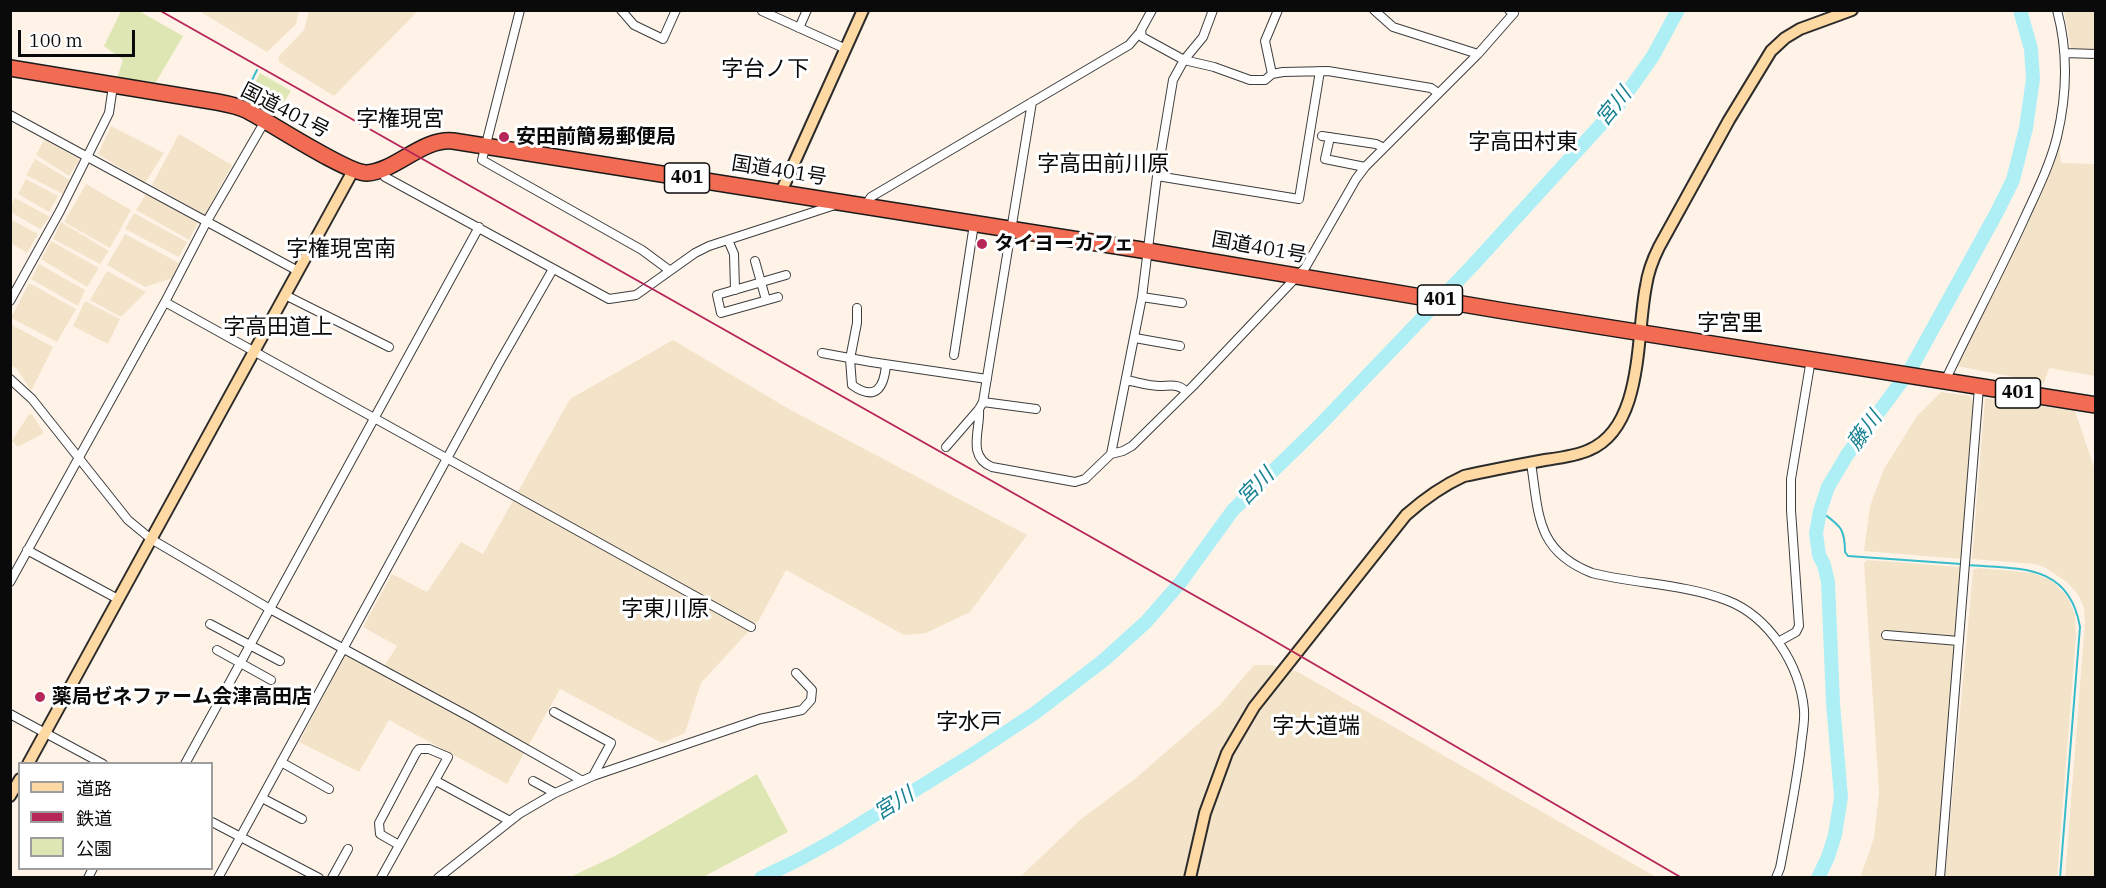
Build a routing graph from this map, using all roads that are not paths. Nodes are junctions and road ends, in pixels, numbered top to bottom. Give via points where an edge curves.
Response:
1 (520, 10) edge
2 (621, 10) edge
3 (676, 10) edge
4 (807, 10) edge
5 (863, 10) edge
6 (1152, 10) edge
7 (1213, 10) edge
8 (1278, 10) edge
9 (1374, 10) edge
10 (1509, 10) edge
11 (1852, 10) edge
12 (2057, 10) edge
13 (762, 11) edge
14 (799, 28) junction
15 (1141, 31) junction
16 (846, 49) junction
17 (2065, 53) junction
18 (1478, 54) junction
19 (2096, 54) edge
20 (1184, 60) junction
21 (10, 68) edge
22 (1320, 71) junction
23 (1272, 74) junction
24 (113, 86) junction
25 (1438, 93) junction
26 (1032, 102) junction
27 (10, 115) edge
28 (265, 121) junction
29 (484, 147) junction
30 (1384, 148) junction
31 (88, 158) junction
32 (1365, 167) junction
33 (354, 170) junction
34 (1158, 176) junction
35 (385, 177) dead end
36 (781, 192) junction
37 (838, 202) junction
38 (866, 206) junction
39 (207, 221) junction
40 (974, 224) junction
41 (479, 227) junction
42 (1012, 230) junction
43 (728, 240) junction
44 (1148, 251) junction
45 (755, 261) dead end
46 (553, 269) junction
47 (669, 270) junction
48 (298, 271) junction
49 (786, 275) dead end
50 (1298, 276) junction
51 (761, 282) junction
52 (735, 290) junction
53 (285, 295) junction
54 (778, 297) dead end
55 (1142, 297) junction
56 (766, 300) junction
57 (10, 301) edge
58 (165, 302) junction
59 (1182, 303) dead end
60 (857, 308) dead end
61 (1641, 332) junction
62 (1135, 338) junction
63 (1179, 346) dead end
64 (389, 347) dead end
65 (255, 351) junction
66 (822, 353) dead end
67 (954, 355) dead end
68 (850, 359) junction
69 (1811, 359) junction
70 (886, 365) junction
71 (987, 378) junction
72 (10, 379) edge
73 (1126, 380) junction
74 (1943, 381) junction
75 (1979, 387) junction
76 (1186, 392) junction
77 (981, 405) junction
78 (2096, 405) edge
79 (1036, 409) dead end
80 (375, 417) junction
81 (946, 447) dead end
82 (1112, 454) junction
83 (78, 458) junction
84 (449, 458) junction
85 (1531, 463) junction
86 (151, 539) junction
87 (27, 550) junction
88 (10, 582) edge
89 (118, 599) junction
90 (270, 609) junction
91 (210, 624) dead end
92 (751, 627) dead end
93 (1886, 635) dead end
94 (1959, 641) junction
95 (1778, 642) junction
96 (250, 645) junction
97 (344, 649) junction
98 (217, 650) dead end
99 (280, 661) dead end
100 (240, 663) junction
101 (796, 673) dead end
102 (271, 680) dead end
103 (554, 712) dead end
104 (10, 714) edge
105 (46, 732) junction
106 (29, 762) edge
107 (99, 762) edge
108 (186, 762) edge
109 (281, 762) junction
110 (593, 776) junction
111 (581, 780) junction
112 (436, 781) junction
113 (533, 781) dead end
114 (18, 782) edge
115 (328, 789) dead end
116 (555, 794) junction
117 (10, 796) edge
118 (262, 798) junction
119 (302, 819) dead end
120 (510, 821) junction
121 (213, 823) edge
122 (240, 837) junction
123 (399, 845) junction
124 (348, 849) dead end
125 (218, 878) edge
126 (318, 878) edge
127 (332, 878) edge
128 (381, 878) edge
129 (438, 878) edge
130 (1190, 878) edge
131 (1776, 878) edge
132 (1940, 878) edge

1 - 29 street
2 - 3 street via 634,25 663,39
4 - 14 street
5 - 16 street
6 - 15 street
7 - 20 street via 1203,37
8 - 23 street via 1265,41
9 - 18 street via 1393,27
10 - 18 street via 1514,13
11 - 61 street via 1800,29 1771,51 1659,247 1646,285
12 - 17 street
13 - 14 street
14 - 16 street
15 - 20 street via 1142,37
15 - 26 street via 1129,45
16 - 36 street
17 - 19 street
17 - 74 street via 2059,128 2045,173
18 - 25 street
20 - 23 street via 1250,80 1265,80
20 - 34 street via 1173,80
21 - 24 highway, 国道401号
22 - 23 street
22 - 25 street via 1431,88
22 - 34 street via 1299,199
24 - 28 highway, 国道401号 via 217,102
24 - 31 street via 109,113
25 - 30 street
26 - 38 street via 870,197
26 - 42 street
27 - 31 street
28 - 33 highway, 国道401号
28 - 39 street
29 - 33 highway, 国道401号 / 401 via 445,140 384,168 367,173
29 - 36 highway, 国道401号 / 401
29 - 47 street via 481,158 485,163 642,250
30 - 32 street
30 - 32 street via 1326,136 1325,159
31 - 39 street
31 - 57 street
32 - 50 street
33 - 48 street
34 - 44 street
35 - 41 street
36 - 37 highway, 国道401号 / 401
37 - 38 highway, 国道401号 / 401
37 - 43 street
38 - 40 highway, 国道401号 / 401
39 - 48 street
39 - 58 street
40 - 42 highway, 国道401号 / 401
40 - 67 street
41 - 46 street
41 - 80 street
42 - 44 highway, 国道401号 / 401
42 - 71 street
43 - 47 street via 695,253
43 - 52 street via 734,254
44 - 50 highway, 国道401号 / 401
44 - 55 street
45 - 51 street
46 - 47 street via 609,299 636,295
46 - 84 street
48 - 53 street
49 - 51 street
50 - 61 highway, 国道401号 / 401
50 - 76 street
51 - 52 street
51 - 56 street
52 - 56 street via 717,295 721,313
53 - 64 street
53 - 65 street
54 - 56 street
55 - 59 street
55 - 62 street
58 - 65 street
58 - 83 street
60 - 68 street
61 - 69 highway, 401
61 - 85 street via 1626,411 1615,432 1587,451
62 - 63 street
62 - 73 street
65 - 80 street
65 - 86 street
66 - 68 street
68 - 70 street
68 - 70 street via 852,385 868,391 881,388
69 - 74 highway, 401
69 - 95 street via 1790,489 1799,626
70 - 71 street
71 - 77 street
72 - 83 street via 32,399
73 - 76 street via 1170,384
73 - 82 street
74 - 75 highway, 401
75 - 78 highway, 401
75 - 94 street
76 - 82 street via 1132,446
77 - 79 street
77 - 81 street
77 - 82 street via 976,446 983,461 992,467 1075,482 1085,479
80 - 84 street
80 - 90 street
83 - 86 street via 128,520
83 - 87 street
84 - 92 street
84 - 97 street
85 - 95 street via 1540,525 1556,551 1566,559 1607,577 1702,592 1728,601 1751,615
85 - 130 street via 1464,476 1424,499 1393,529 1254,707 1227,753 1205,813
86 - 89 street
86 - 90 street
87 - 88 street
87 - 89 street
89 - 105 street
90 - 96 street
90 - 97 street
91 - 96 street
93 - 94 street
94 - 132 street
95 - 131 street via 1798,681 1804,711 1792,802
96 - 99 street
96 - 100 street
97 - 109 street
97 - 111 street
98 - 100 street
100 - 102 street
100 - 108 street
101 - 110 street via 812,690 811,700 802,710 760,719
103 - 110 street via 611,743
104 - 105 street
105 - 106 street
105 - 107 street
109 - 115 street
109 - 118 street
110 - 111 street
111 - 116 street
112 - 120 street
112 - 123 street
112 - 123 street via 448,757 429,748 419,749 379,824 380,834
113 - 116 street
114 - 117 street
116 - 120 street
118 - 119 street
118 - 122 street
120 - 129 street
121 - 122 street
122 - 125 street
122 - 126 street
123 - 128 street
124 - 127 street

